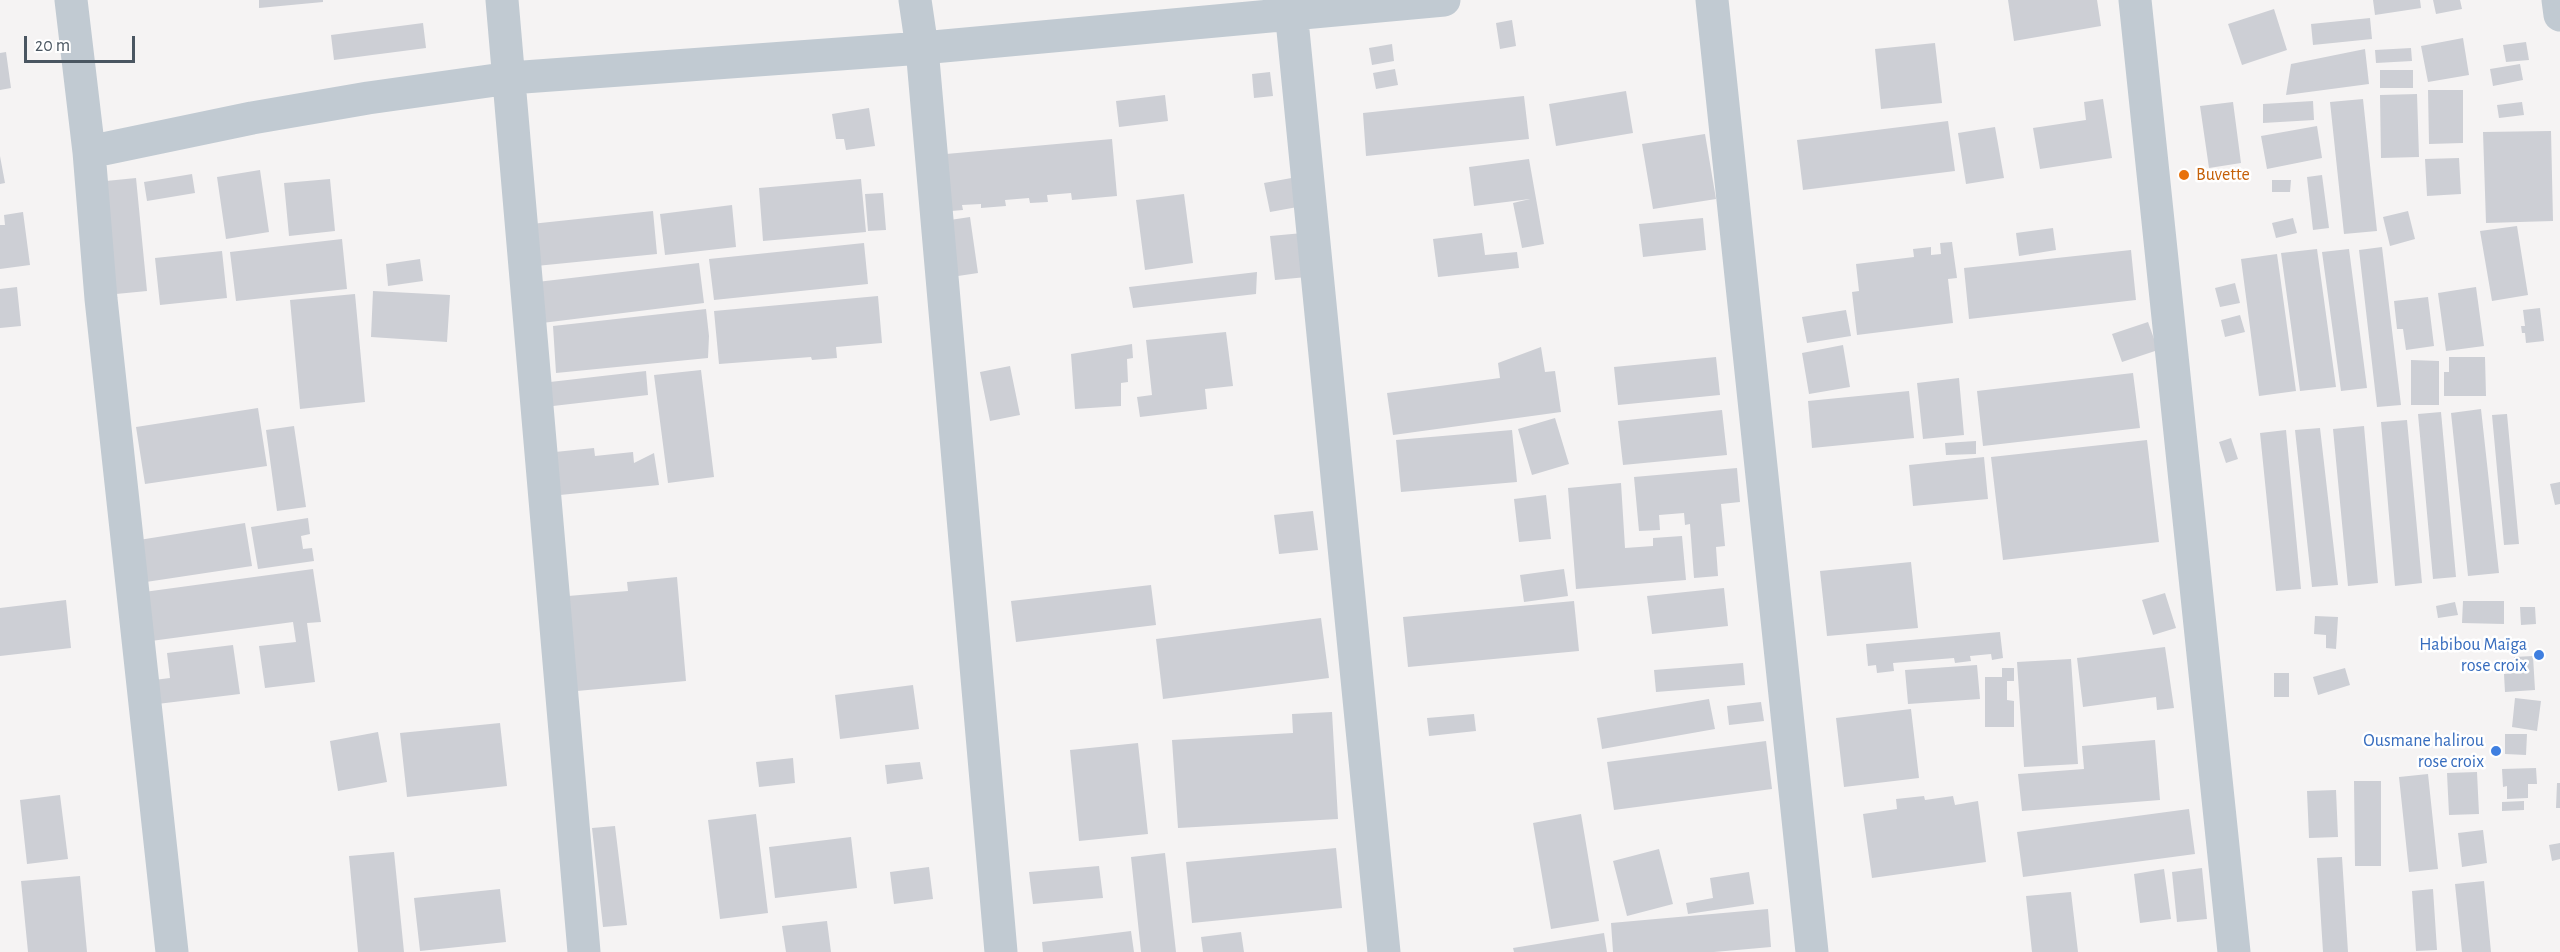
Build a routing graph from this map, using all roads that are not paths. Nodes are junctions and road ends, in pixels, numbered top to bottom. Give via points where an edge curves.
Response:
1 (71, 0) edge
2 (502, 0) edge
3 (915, 0) edge
4 (1444, 0) edge
5 (1712, 0) edge
6 (2135, 0) edge
7 (2558, 0) edge
8 (1291, 8) edge
9 (2560, 15) edge
10 (922, 48) junction
11 (510, 78) junction
12 (89, 152) junction
13 (172, 952) edge
14 (584, 952) edge
15 (1001, 952) edge
16 (1384, 952) edge
17 (1812, 952) edge
18 (2234, 952) edge

1 - 12 street
2 - 11 street
3 - 10 street
4 - 8 street
5 - 17 street
6 - 18 street
7 - 9 street
8 - 10 street
8 - 16 street
10 - 11 street
10 - 15 street
11 - 12 street via 252,118
11 - 14 street
12 - 13 street via 101,299

